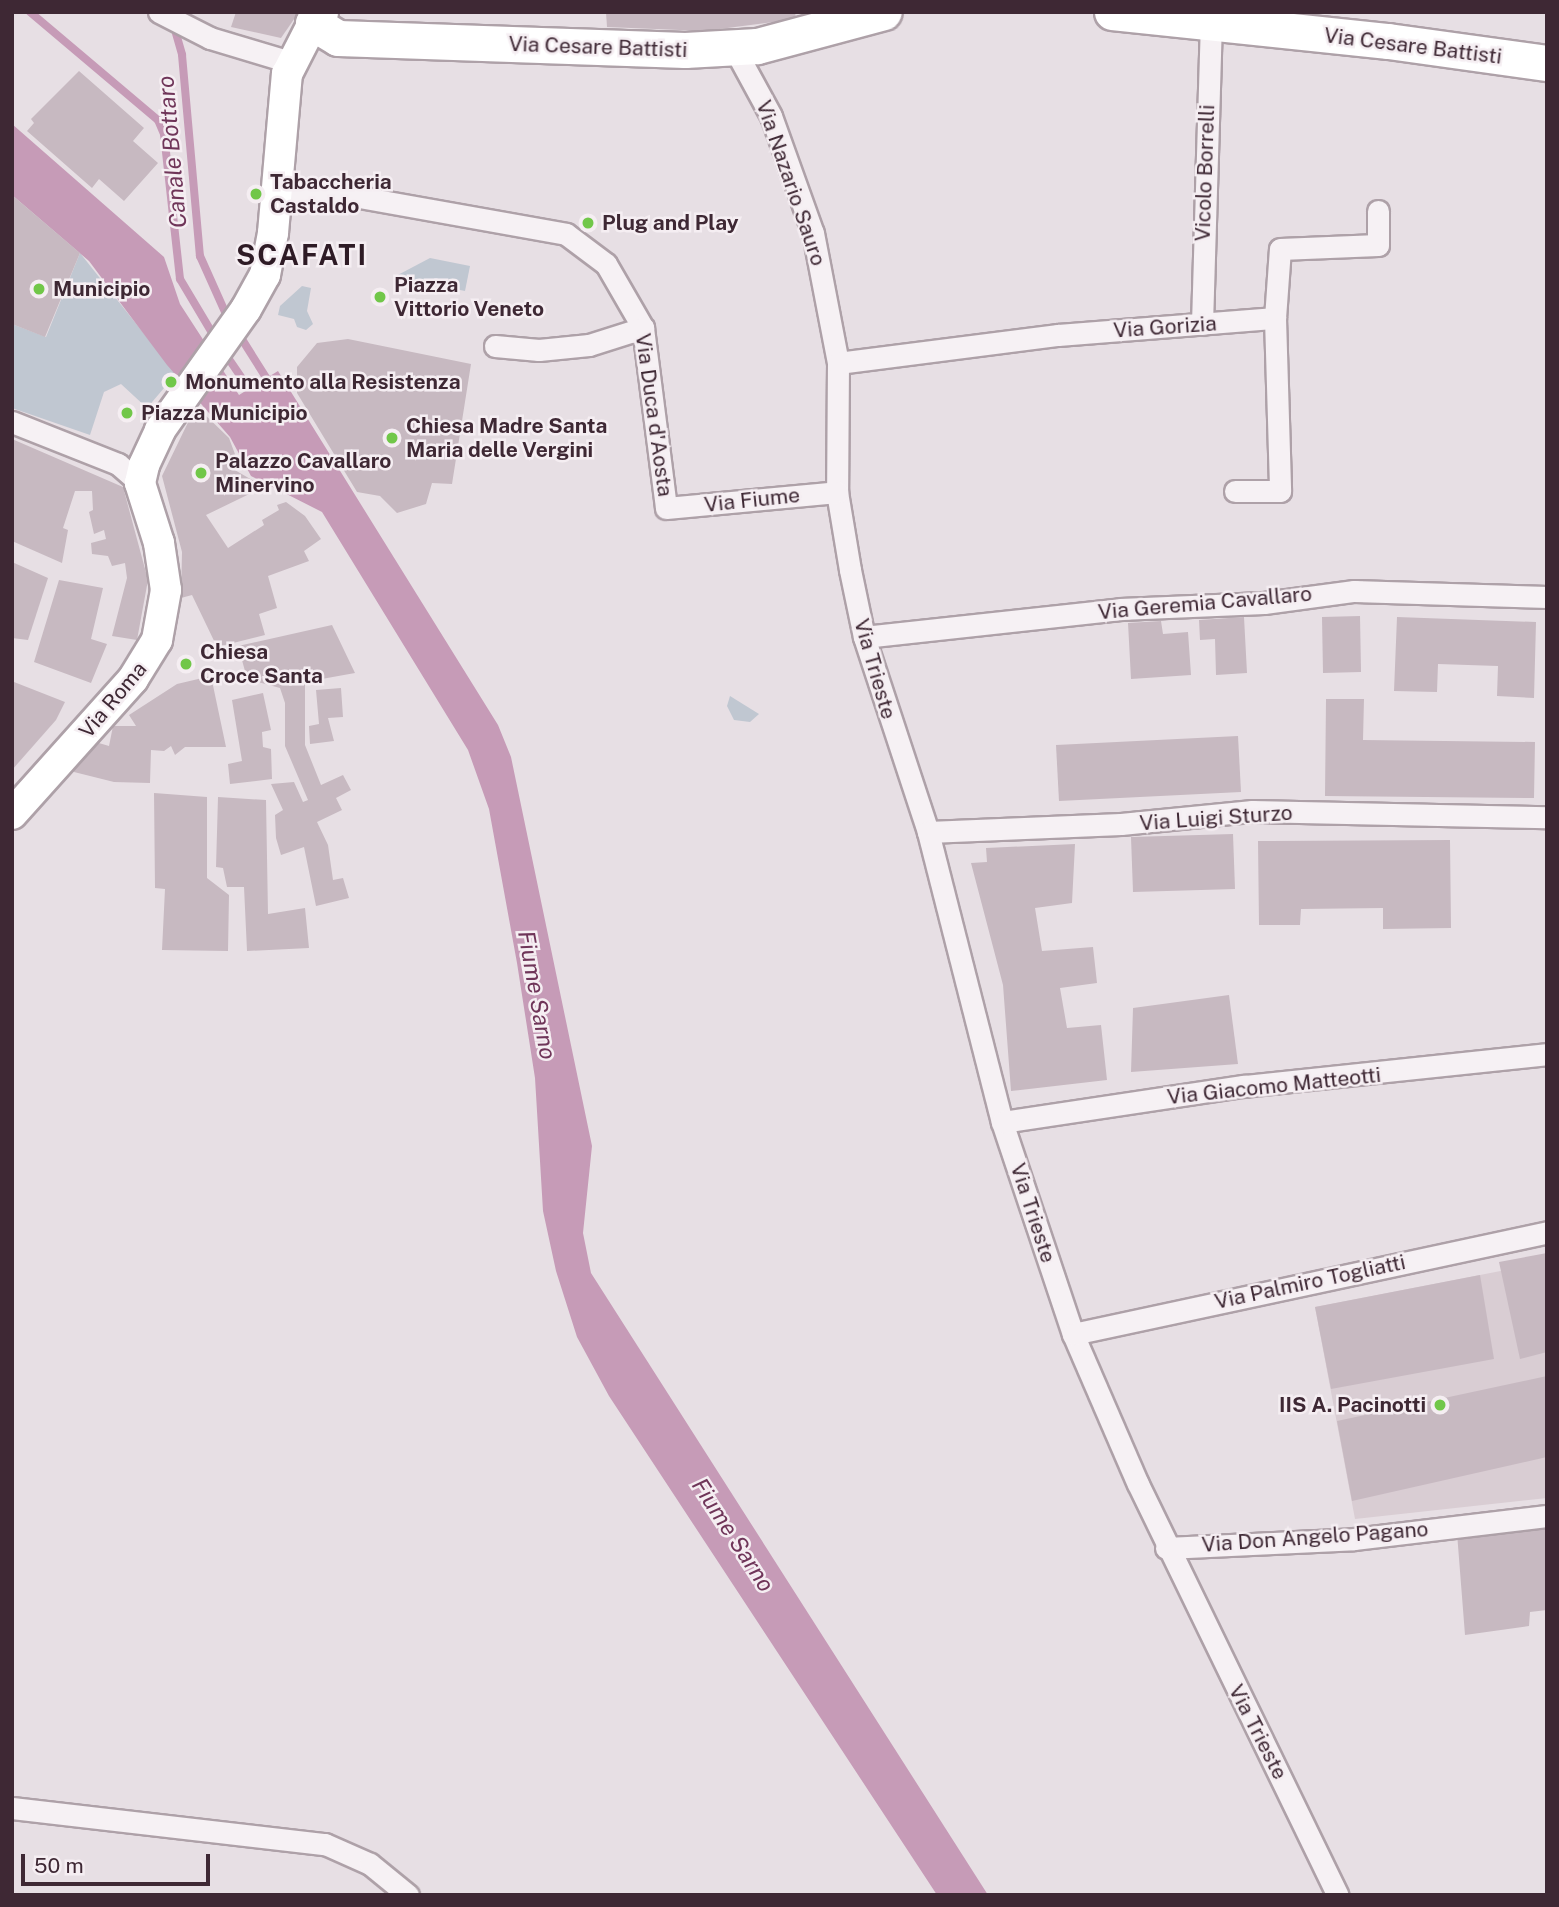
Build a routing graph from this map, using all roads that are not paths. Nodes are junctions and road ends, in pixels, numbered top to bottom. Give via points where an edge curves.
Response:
1 (159, 12) edge
2 (884, 12) edge
3 (1111, 12) edge
4 (316, 18) edge
5 (1211, 22) junction
6 (734, 48) junction
7 (290, 62) junction
8 (1547, 64) edge
9 (275, 209) junction
10 (1378, 211) dead end
11 (1275, 318) junction
12 (1202, 324) junction
13 (643, 328) junction
14 (495, 346) dead end
15 (838, 363) junction
16 (12, 422) edge
17 (140, 483) junction
18 (1235, 491) dead end
19 (837, 492) junction
20 (666, 509) joint
21 (1547, 597) edge
22 (864, 637) junction
23 (12, 814) edge
24 (1547, 817) edge
25 (928, 832) junction
26 (1547, 1054) edge
27 (1002, 1122) junction
28 (1547, 1232) edge
29 (1073, 1334) junction
30 (1547, 1516) edge
31 (1166, 1548) junction
32 (12, 1808) edge
33 (408, 1895) edge
34 (1338, 1895) edge

1 - 7 street via 200,33
2 - 6 main road, Via Cesare Battisti
3 - 5 main road, Via Cesare Battisti
4 - 6 main road, Via Cesare Battisti via 338,38
4 - 7 main road
5 - 8 main road, Via Cesare Battisti
5 - 12 street, Vicolo Borrelli
6 - 15 street, Via Nazario Sauro via 771,116 813,233
7 - 9 main road
9 - 13 street, Via Duca d'Aosta via 293,194 320,190 566,234 606,264
9 - 17 main road via 265,275 150,447
10 - 11 street via 1378,245 1280,249
11 - 12 street, Via Gorizia
11 - 18 street via 1280,491
12 - 15 street, Via Gorizia via 1058,335
13 - 14 street via 576,347
13 - 20 street, Via Duca d'Aosta
15 - 19 street, Via Nazario Sauro
16 - 17 street via 118,464
17 - 23 main road, Via Roma via 163,565 164,618 157,640 133,679
19 - 20 street, Via Fiume
19 - 22 street, Via Trieste
21 - 22 street, Via Geremia Cavallaro via 1354,591 1264,603 1120,609
22 - 25 street, Via Trieste
24 - 25 street, Via Luigi Sturzo via 1252,811 1121,824
25 - 27 street, Via Trieste
26 - 27 street, Via Giacomo Matteotti via 1244,1086
27 - 29 street, Via Trieste
28 - 29 street, Via Palmiro Togliatti
29 - 31 street, Via Trieste
30 - 31 street, Via Don Angelo Pagano via 1354,1539
31 - 34 street, Via Trieste
32 - 33 street via 325,1844 370,1864

